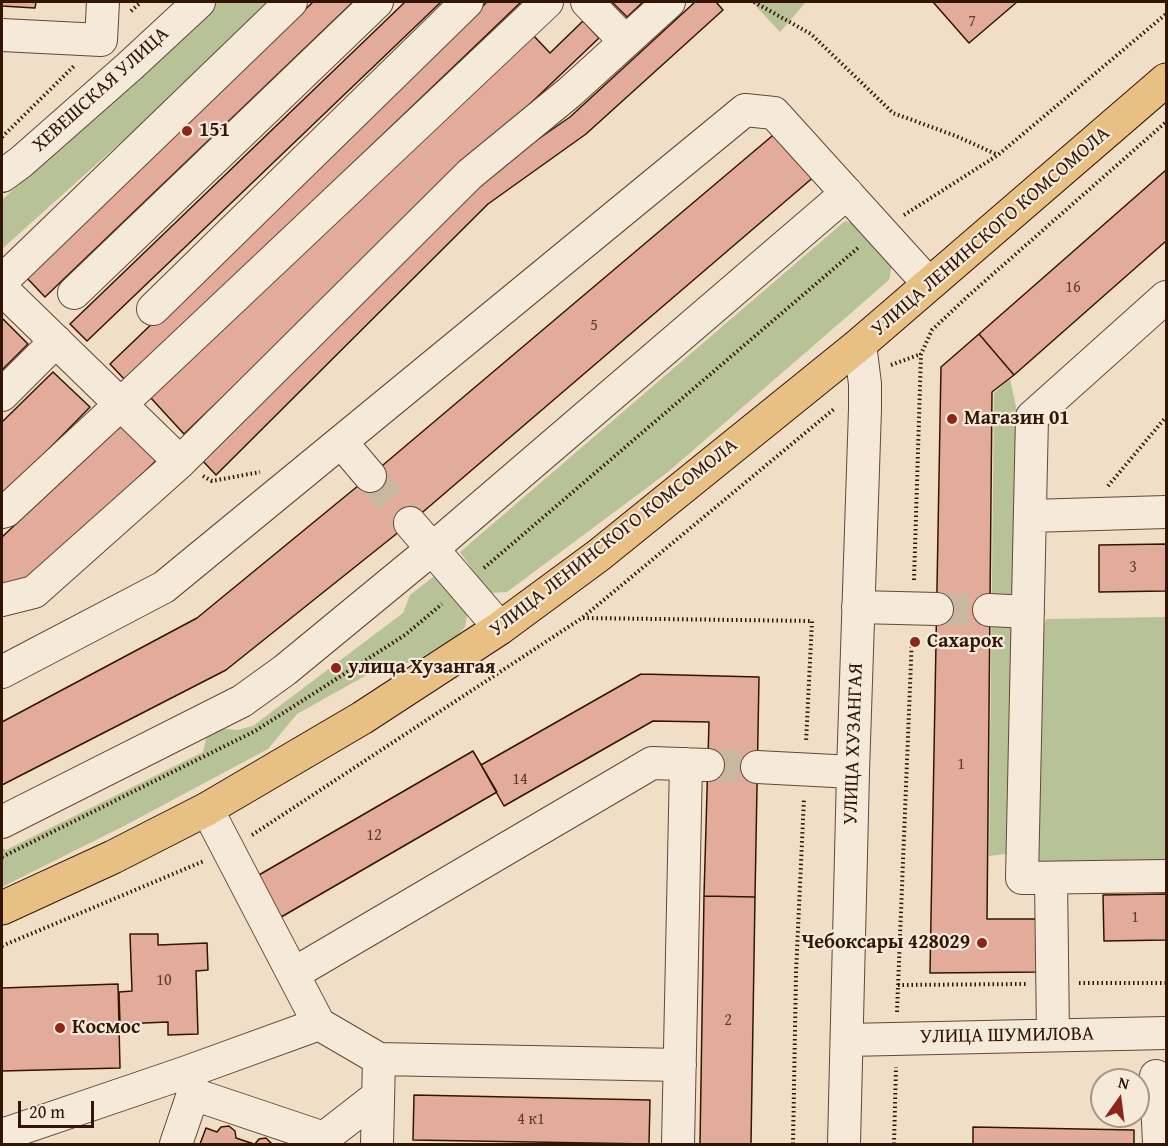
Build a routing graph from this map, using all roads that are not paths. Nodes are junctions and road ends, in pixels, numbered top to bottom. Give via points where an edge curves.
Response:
1 (103, 2) edge
2 (199, 2) edge
3 (291, 2) edge
4 (377, 2) edge
5 (467, 2) edge
6 (547, 2) edge
7 (587, 2) edge
8 (669, 2) edge
9 (2, 35) edge
10 (101, 40) junction
11 (625, 42) junction
12 (130, 66) junction
13 (1167, 80) edge
14 (2, 176) edge
15 (847, 193) junction
16 (2, 280) edge
17 (929, 284) junction
18 (2, 289) edge
19 (74, 293) dead end
20 (1167, 297) edge
21 (153, 309) dead end
22 (56, 341) junction
23 (860, 344) junction
24 (2, 395) edge
25 (121, 404) junction
26 (342, 443) junction
27 (180, 462) junction
28 (370, 476) tunnel mouth
29 (2, 512) edge
30 (1167, 512) edge
31 (1030, 516) junction
32 (410, 523) tunnel mouth
33 (432, 549) junction
34 (2, 600) edge
35 (858, 607) junction
36 (925, 609) tunnel mouth
37 (989, 610) tunnel mouth
38 (1028, 612) junction
39 (500, 628) junction
40 (2, 672) edge
41 (758, 767) tunnel mouth
42 (853, 772) junction
43 (207, 809) junction
44 (2, 822) edge
45 (1167, 876) edge
46 (1051, 878) junction
47 (2, 908) edge
48 (293, 974) junction
49 (319, 1024) junction
50 (1160, 1033) edge
51 (1053, 1035) junction
52 (847, 1040) junction
53 (379, 1059) junction
54 (680, 1065) junction
55 (1161, 1076) edge
56 (188, 1084) junction
57 (378, 1096) junction
58 (2, 1135) edge
59 (323, 1142) edge
60 (176, 1144) edge
61 (377, 1144) edge
62 (678, 1144) edge
63 (844, 1144) edge
64 (1159, 1144) edge

1 - 10 street
2 - 12 street, ХЕВЕШСКАЯ УЛИЦА
3 - 16 street
4 - 19 street
5 - 21 street
6 - 25 street
7 - 11 street
8 - 11 street
9 - 10 street
10 - 12 street
11 - 27 street via 470,174
12 - 14 street, ХЕВЕШСКАЯ УЛИЦА
13 - 17 main road, УЛИЦА ЛЕНИНСКОГО КОМСОМОЛА
15 - 17 street
15 - 26 street via 774,113 745,110
15 - 33 street
17 - 23 main road, УЛИЦА ЛЕНИНСКОГО КОМСОМОЛА
18 - 22 street
20 - 31 street via 1032,417
22 - 24 street
22 - 25 street
23 - 35 street, УЛИЦА ХУЗАНГАЯ via 865,392
23 - 39 main road, УЛИЦА ЛЕНИНСКОГО КОМСОМОЛА via 608,548
25 - 27 street
25 - 29 street
26 - 28 street
26 - 40 street via 164,587
27 - 34 street via 34,592
30 - 31 street
31 - 38 street
32 - 33 street
33 - 39 street
33 - 44 street via 242,701
35 - 36 street
35 - 42 street, УЛИЦА ХУЗАНГАЯ
37 - 38 street
38 - 46 street via 1022,878
39 - 43 main road, УЛИЦА ЛЕНИНСКОГО КОМСОМОЛА via 362,718
41 - 42 street
42 - 52 street, УЛИЦА ХУЗАНГАЯ
43 - 47 main road, УЛИЦА ЛЕНИНСКОГО КОМСОМОЛА
43 - 48 street
45 - 46 street
46 - 51 street
48 - 49 street
48 - 54 street via 652,763 697,764
49 - 53 street
49 - 56 street
50 - 51 street, УЛИЦА ШУМИЛОВА
50 - 55 street
51 - 52 street, УЛИЦА ШУМИЛОВА
52 - 63 street, УЛИЦА ХУЗАНГАЯ
53 - 54 street
53 - 57 street
54 - 62 street
55 - 64 street
56 - 58 street
56 - 59 street
56 - 60 street
57 - 59 street
57 - 61 street

